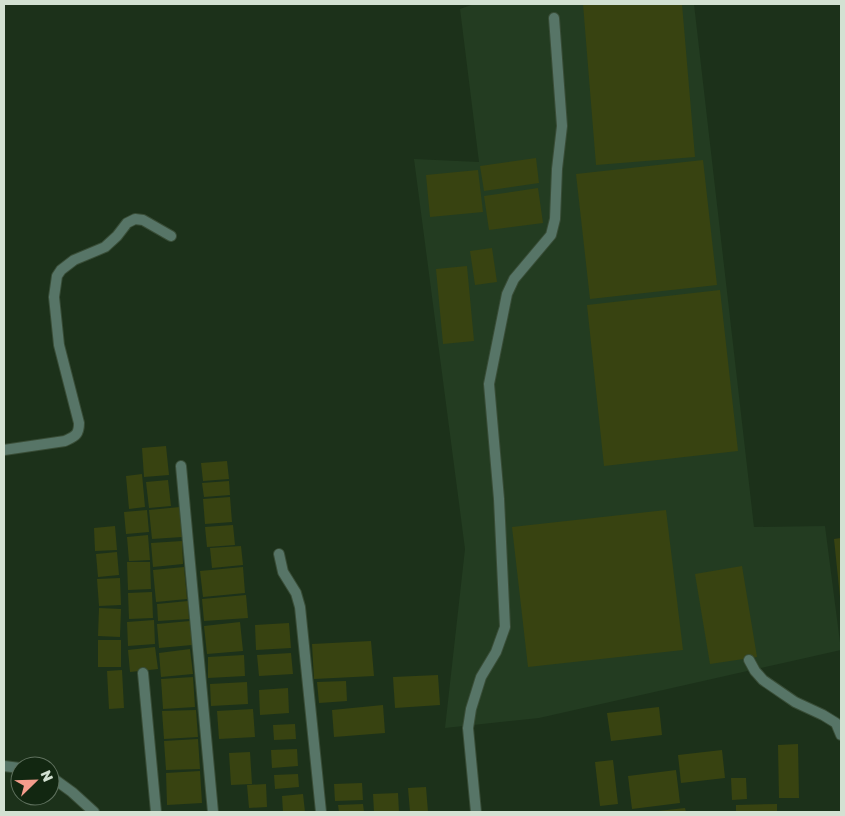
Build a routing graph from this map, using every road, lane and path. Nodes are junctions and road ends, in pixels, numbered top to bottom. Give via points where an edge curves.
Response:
1 (554, 18) dead end
2 (171, 236) dead end
3 (4, 450) edge
4 (181, 466) dead end
5 (280, 554) dead end
6 (749, 660) dead end
7 (143, 673) dead end
8 (841, 735) edge
9 (60, 783) edge
10 (94, 812) edge
11 (156, 812) edge
12 (213, 812) edge
13 (321, 812) edge
14 (476, 812) edge

1 - 14 street via 562,126 555,219 551,235 514,279 507,294 489,384 505,627 496,652 481,677 468,728
2 - 3 street via 143,220 135,220 127,223 105,247 74,260 61,270 54,297 59,345 79,431 65,441
4 - 12 street
5 - 13 street via 283,572 296,593 300,607
6 - 8 street via 763,680 794,702 836,723
7 - 11 street
9 - 10 street

